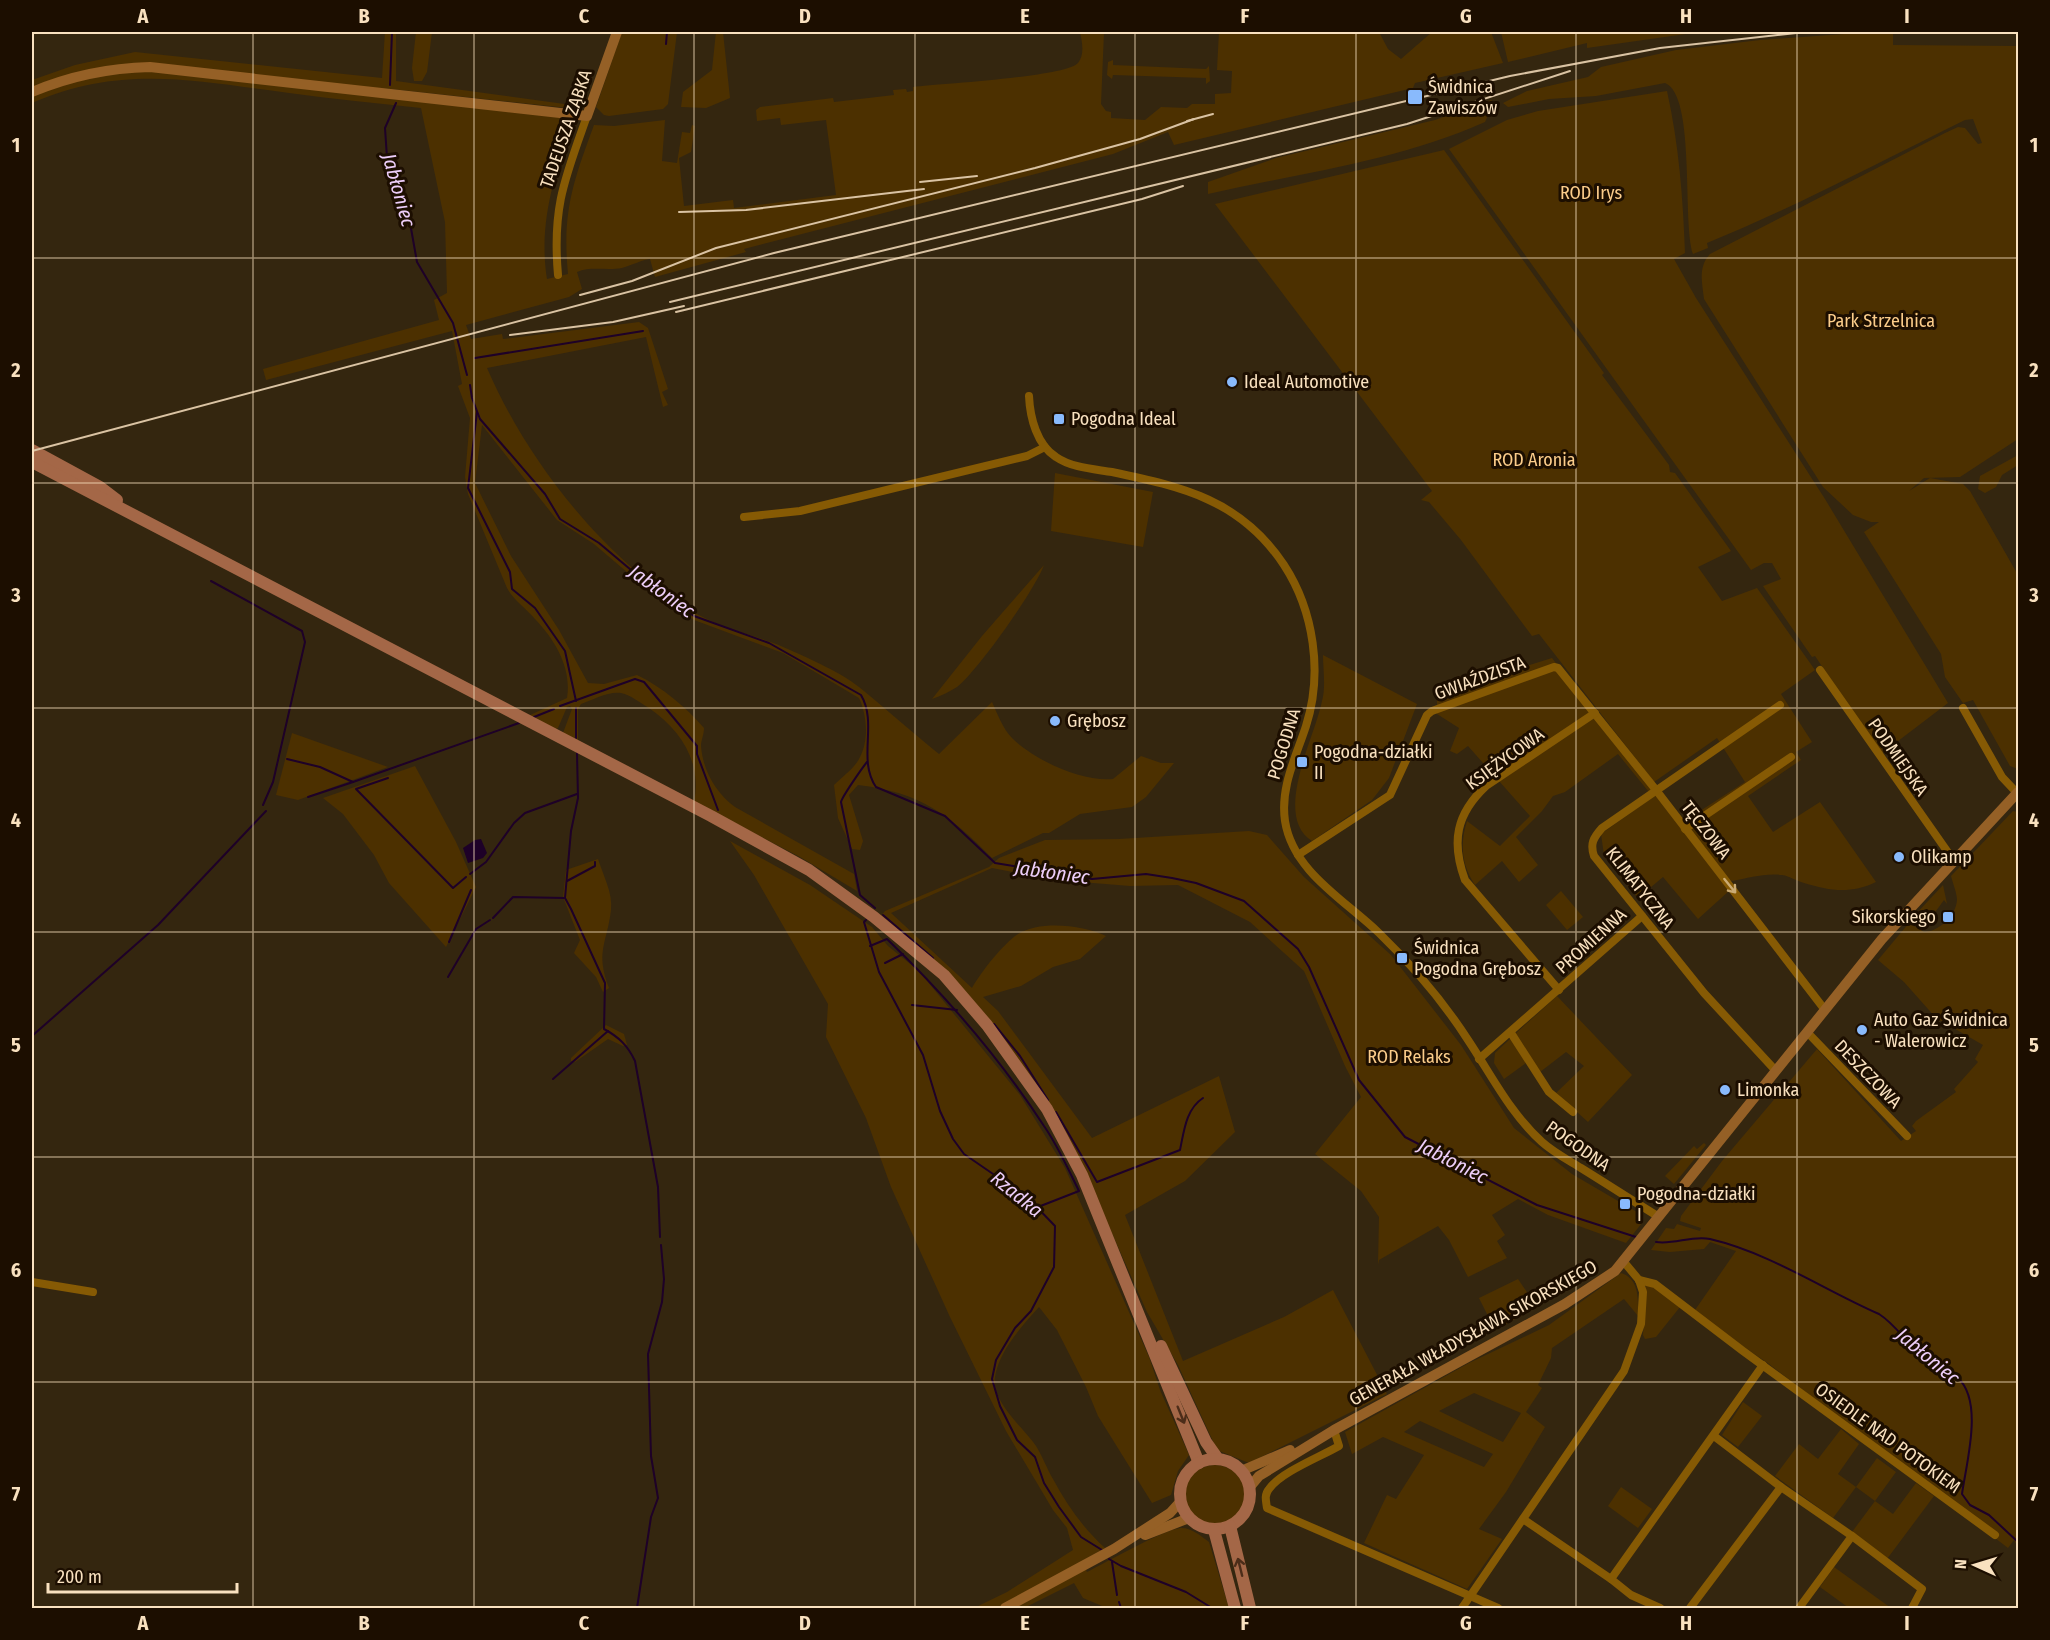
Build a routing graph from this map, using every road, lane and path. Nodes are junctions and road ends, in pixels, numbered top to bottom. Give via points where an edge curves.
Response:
1 (617, 32) edge
2 (32, 92) edge
3 (587, 116) junction
4 (558, 275) dead end
5 (1029, 396) dead end
6 (1045, 447) junction
7 (34, 456) edge
8 (744, 517) dead end
9 (1561, 670) joint
10 (1820, 670) dead end
11 (1780, 705) dead end
12 (1963, 708) dead end
13 (1595, 713) junction
14 (1791, 757) dead end
15 (1656, 790) junction
16 (2018, 793) edge
17 (1685, 829) junction
18 (1298, 855) junction
19 (1954, 861) junction
20 (1642, 916) junction
21 (1559, 990) junction
22 (1824, 1008) junction
23 (1807, 1032) junction
24 (1511, 1033) junction
25 (1479, 1059) junction
26 (1776, 1071) junction
27 (1573, 1112) dead end
28 (1907, 1136) dead end
29 (1659, 1217) junction
30 (1624, 1262) junction
31 (1639, 1280) junction
32 (32, 1282) edge
33 (93, 1292) dead end
34 (1138, 1309) junction
35 (1762, 1365) junction
36 (1334, 1430) junction
37 (1714, 1436) junction
38 (1218, 1459) junction
39 (1199, 1462) junction
40 (1241, 1471) junction
41 (1780, 1487) junction
42 (1249, 1488) junction
43 (1180, 1502) junction
44 (1189, 1518) junction
45 (1523, 1519) junction
46 (1230, 1526) junction
47 (1214, 1530) junction
48 (1995, 1535) dead end
49 (1852, 1536) junction
50 (1114, 1549) junction
51 (1611, 1579) junction
52 (1469, 1596) junction
53 (1005, 1608) edge
54 (1234, 1608) edge
55 (1250, 1608) edge
56 (1462, 1608) edge
57 (1498, 1608) edge
58 (1660, 1608) edge
59 (1690, 1608) edge
60 (1799, 1608) edge
61 (1912, 1608) edge

1 - 3 street, TADEUSZA ZĄBKA
2 - 3 street via 100,71 150,67
3 - 4 street, TADEUSZA ZĄBKA via 558,200
5 - 6 street via 1034,425
6 - 8 street via 1027,456 800,512
6 - 18 street, POGODNA via 1057,458 1075,465 1182,487 1208,497 1264,539 1290,574 1312,634 1315,672 1307,723 1284,794 1286,825
7 - 34 main road via 150,524 711,816 809,870 874,917 944,975 987,1025 1047,1109 1082,1175
9 - 13 street, TĘCZOWA
9 - 18 street, GWIAŹDZISTA via 1554,667 1432,711 1390,795
10 - 19 street, PODMIEJSKA
11 - 15 street, KLIMATYCZNA
12 - 16 street via 2002,777
13 - 15 street, TĘCZOWA
13 - 21 street, KSIĘŻYCOWA via 1486,786 1471,800 1457,839 1458,861 1465,880
14 - 17 street
15 - 17 street, TĘCZOWA
15 - 20 street, KLIMATYCZNA via 1602,828 1592,841 1594,856
16 - 19 street, GENERAŁA WŁADYSŁAWA SIKORSKIEGO
17 -> 22 street, TĘCZOWA
18 - 25 street, POGODNA via 1307,869 1430,987
19 - 22 street, GENERAŁA WŁADYSŁAWA SIKORSKIEGO
20 - 21 street, PROMIENNA
20 - 26 street, KLIMATYCZNA via 1733,1027
21 - 24 street, PROMIENNA
22 - 23 street, GENERAŁA WŁADYSŁAWA SIKORSKIEGO
23 - 26 street, GENERAŁA WŁADYSŁAWA SIKORSKIEGO
23 - 28 street, DESZCZOWA
24 - 25 street, PROMIENNA
24 - 27 street via 1549,1092
25 - 29 street, POGODNA via 1521,1122 1545,1145
26 - 29 street, GENERAŁA WŁADYSŁAWA SIKORSKIEGO
29 - 30 street, GENERAŁA WŁADYSŁAWA SIKORSKIEGO
30 - 31 street
30 - 36 street, GENERAŁA WŁADYSŁAWA SIKORSKIEGO via 1565,1304
31 - 35 street, OSIEDLE NAD POTOKIEM via 1655,1284
31 - 45 street via 1641,1324 1624,1371
32 - 33 street
34 - 38 main road via 1166,1354 1206,1442
34 -> 39 main road
35 - 37 street
35 - 48 street, OSIEDLE NAD POTOKIEM
36 - 40 street, GENERAŁA WŁADYSŁAWA SIKORSKIEGO
36 - 42 street, GENERAŁA WŁADYSŁAWA SIKORSKIEGO via 1259,1476
36 - 52 street via 1340,1446 1268,1489 1267,1508
37 - 41 street
37 - 51 street
38 - 39 main road
38 - 40 main road
39 - 43 main road via 1181,1483
40 - 42 main road
41 - 49 street
41 - 59 street
42 - 46 main road via 1246,1510
43 - 44 main road
43 - 50 street via 1170,1513
44 - 47 main road
44 - 50 street
45 - 51 street
45 - 52 street
46 - 47 main road
55 -> 46 main road
47 - 54 main road
49 - 60 street
49 - 61 street via 1922,1589
50 - 53 street
51 - 58 street via 1631,1595
52 - 56 street
52 - 57 street

